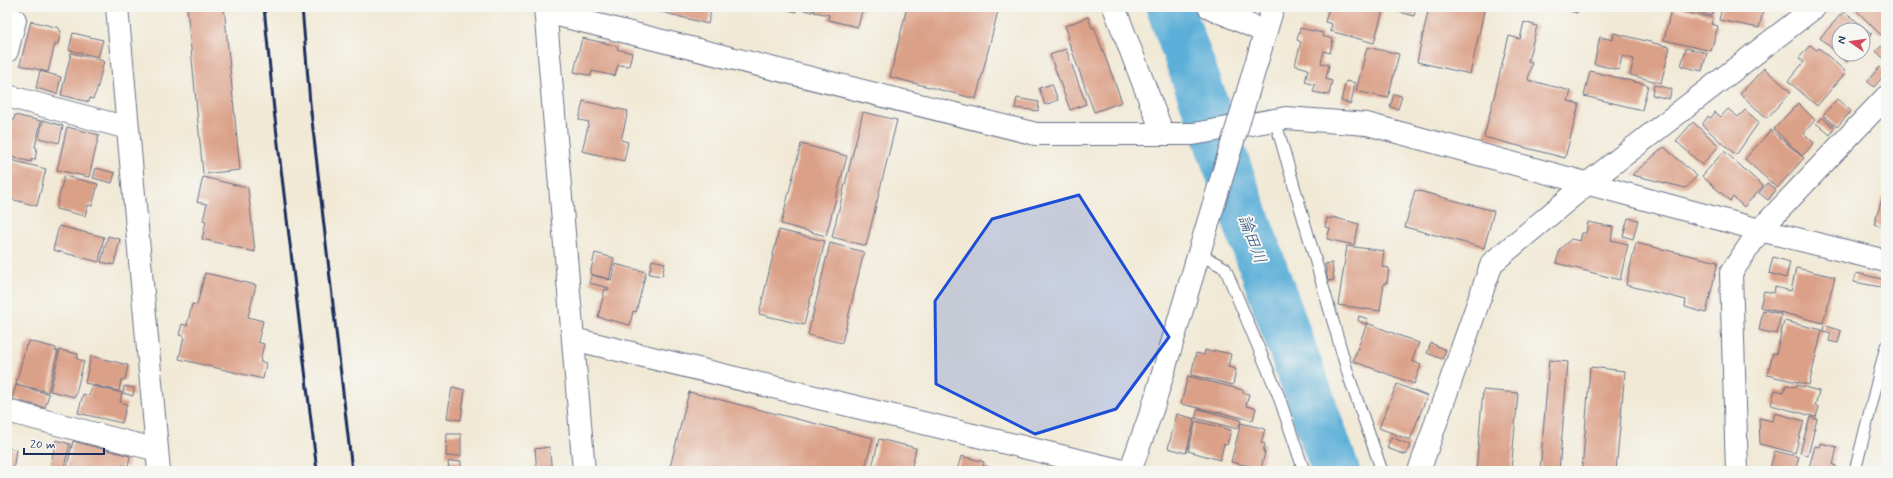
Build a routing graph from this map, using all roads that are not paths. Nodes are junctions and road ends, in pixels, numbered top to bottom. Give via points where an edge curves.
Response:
1 (117, 7) edge
2 (1114, 7) edge
3 (1208, 7) edge
4 (1273, 7) edge
5 (1815, 7) edge
6 (546, 9) edge
7 (14, 20) dead end
8 (1265, 32) junction
9 (7, 50) edge
10 (7, 96) edge
11 (1886, 97) edge
12 (1275, 120) junction
13 (128, 128) junction
14 (1163, 134) junction
15 (1588, 183) junction
16 (1760, 230) junction
17 (1199, 254) junction
18 (1886, 261) edge
19 (573, 339) junction
20 (1886, 346) edge
21 (7, 411) edge
22 (158, 460) edge
23 (584, 471) edge
24 (1123, 471) edge
25 (1130, 471) edge
26 (1304, 471) edge
27 (1382, 471) edge
28 (1419, 471) edge
29 (1737, 471) edge
30 (1855, 471) edge

1 - 13 street
2 - 14 street
3 - 8 street
4 - 8 street
5 - 15 street
6 - 14 street via 1036,134
6 - 19 street
7 - 9 street
8 - 17 street, bridge
10 - 13 street
11 - 16 street
12 - 14 street via 1193,134
12 - 15 street via 1286,118 1367,124
12 - 27 lane via 1349,377
13 - 22 street
15 - 16 street
15 - 28 street via 1492,264
16 - 18 street
16 - 29 street via 1731,273
17 - 25 street via 1152,410
17 - 26 lane via 1225,268 1278,394
19 - 23 street
19 - 24 street
20 - 30 lane
21 - 22 street

